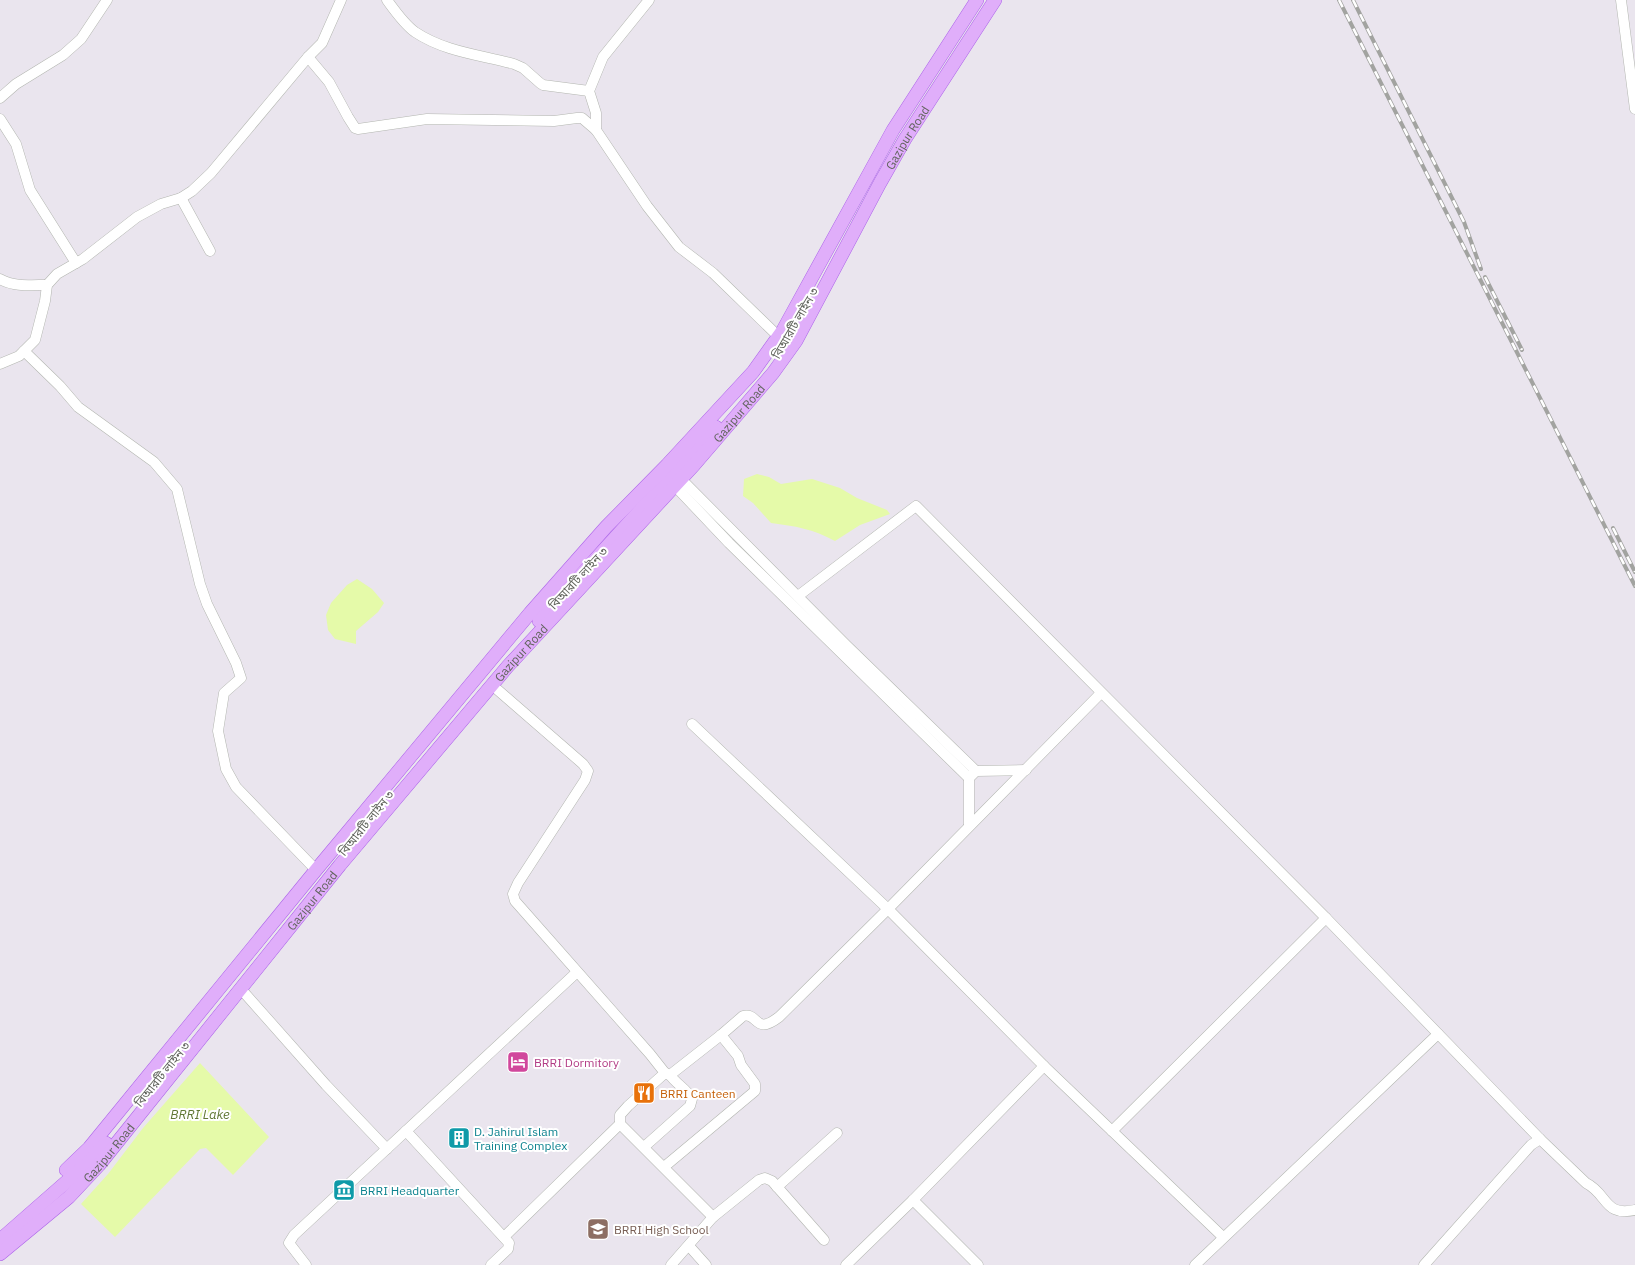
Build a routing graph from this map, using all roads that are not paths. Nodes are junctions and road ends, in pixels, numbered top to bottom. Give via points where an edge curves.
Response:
1 (107, 0) edge
2 (342, 0) edge
3 (387, 0) edge
4 (649, 0) edge
5 (995, 0) edge
6 (1621, 0) edge
7 (980, 4) edge
8 (308, 57) junction
9 (589, 91) junction
10 (0, 98) edge
11 (1635, 109) edge
12 (0, 119) edge
13 (596, 130) junction
14 (181, 198) junction
15 (210, 251) dead end
16 (76, 263) junction
17 (0, 279) edge
18 (47, 285) junction
19 (778, 336) junction
20 (24, 351) junction
21 (0, 364) edge
22 (678, 483) junction
23 (798, 596) junction
24 (492, 685) junction
25 (1102, 693) junction
26 (692, 724) dead end
27 (1026, 770) junction
28 (972, 775) junction
29 (969, 826) junction
30 (316, 870) junction
31 (888, 910) junction
32 (1326, 918) junction
33 (576, 972) junction
34 (241, 989) junction
35 (1438, 1034) junction
36 (721, 1035) junction
37 (1044, 1066) junction
38 (667, 1074) junction
39 (620, 1124) junction
40 (406, 1131) junction
41 (1112, 1131) junction
42 (837, 1133) dead end
43 (1540, 1139) junction
44 (644, 1147) junction
45 (387, 1149) junction
46 (664, 1168) junction
47 (777, 1187) junction
48 (913, 1200) junction
49 (1635, 1210) edge
50 (713, 1217) junction
51 (0, 1228) edge
52 (504, 1237) junction
53 (1223, 1237) junction
54 (824, 1240) dead end
55 (689, 1246) junction
56 (1, 1247) edge
57 (306, 1265) edge
58 (490, 1265) edge
59 (671, 1265) edge
60 (706, 1265) edge
61 (846, 1265) edge
62 (978, 1265) edge
63 (1195, 1265) edge
64 (1424, 1265) edge

1 - 10 street via 81,39 63,55 16,84
2 - 8 street via 322,43
3 - 9 street via 396,14 414,32 424,37 458,51 514,64 523,68 540,84
4 - 9 street via 603,57
5 - 7 main road
6 - 11 street
7 - 19 main road, Gazipur Road via 893,130
7 - 22 main road, Gazipur Road via 796,341 773,373
7 - 56 main road, বিআরটি লাইন ৩ via 873,181 789,338 758,381 545,613 394,788 103,1147
8 - 13 street via 329,82 348,117 358,129 427,119 554,121 582,118
8 - 14 street via 211,173
9 - 13 street via 596,113
12 - 16 street via 16,144 30,190
13 - 19 street via 647,206 679,247 713,273
14 - 15 street
14 - 16 street via 161,204 137,217
16 - 18 street via 57,274
17 - 18 street via 16,285
18 - 20 street via 35,340
19 - 30 main road, Gazipur Road via 753,372 606,527 530,613
20 - 21 street via 20,356
20 - 30 street via 78,406 154,462 177,489 207,604 236,663 240,678 224,693 218,731 226,769 236,787
22 - 23 street
22 - 24 main road, Gazipur Road
22 - 28 street via 734,548
23 - 25 street via 916,506
23 - 28 street
24 - 33 street via 588,771 585,780 513,894 514,901
24 - 34 main road, Gazipur Road via 340,865
25 - 27 street
25 - 32 street
26 - 31 street
27 - 28 street
27 - 29 street
28 - 29 street
29 - 31 street
30 - 51 main road, Gazipur Road via 89,1148
31 - 36 street via 775,1020 765,1025 746,1015
31 - 37 street
32 - 35 street
32 - 41 street
33 - 38 street
33 - 40 street
34 - 45 street via 326,1086
34 - 56 main road, Gazipur Road via 99,1165 69,1197
35 - 43 street
35 - 53 street
36 - 38 street
36 - 46 street via 755,1084 754,1091
37 - 41 street
37 - 48 street
38 - 39 street via 628,1106 620,1115
38 - 44 street via 690,1095 690,1106
39 - 44 street
39 - 52 street
40 - 45 street
40 - 52 street
41 - 53 street
42 - 47 street
43 - 49 street via 1592,1186 1614,1210
43 - 64 street via 1531,1145
44 - 46 street
45 - 57 street via 294,1235 289,1244
46 - 50 street
47 - 50 street via 765,1178 759,1180
47 - 54 street
48 - 61 street
48 - 62 street
50 - 55 street
52 - 58 street via 509,1243 508,1249
53 - 63 street
55 - 59 street
55 - 60 street

